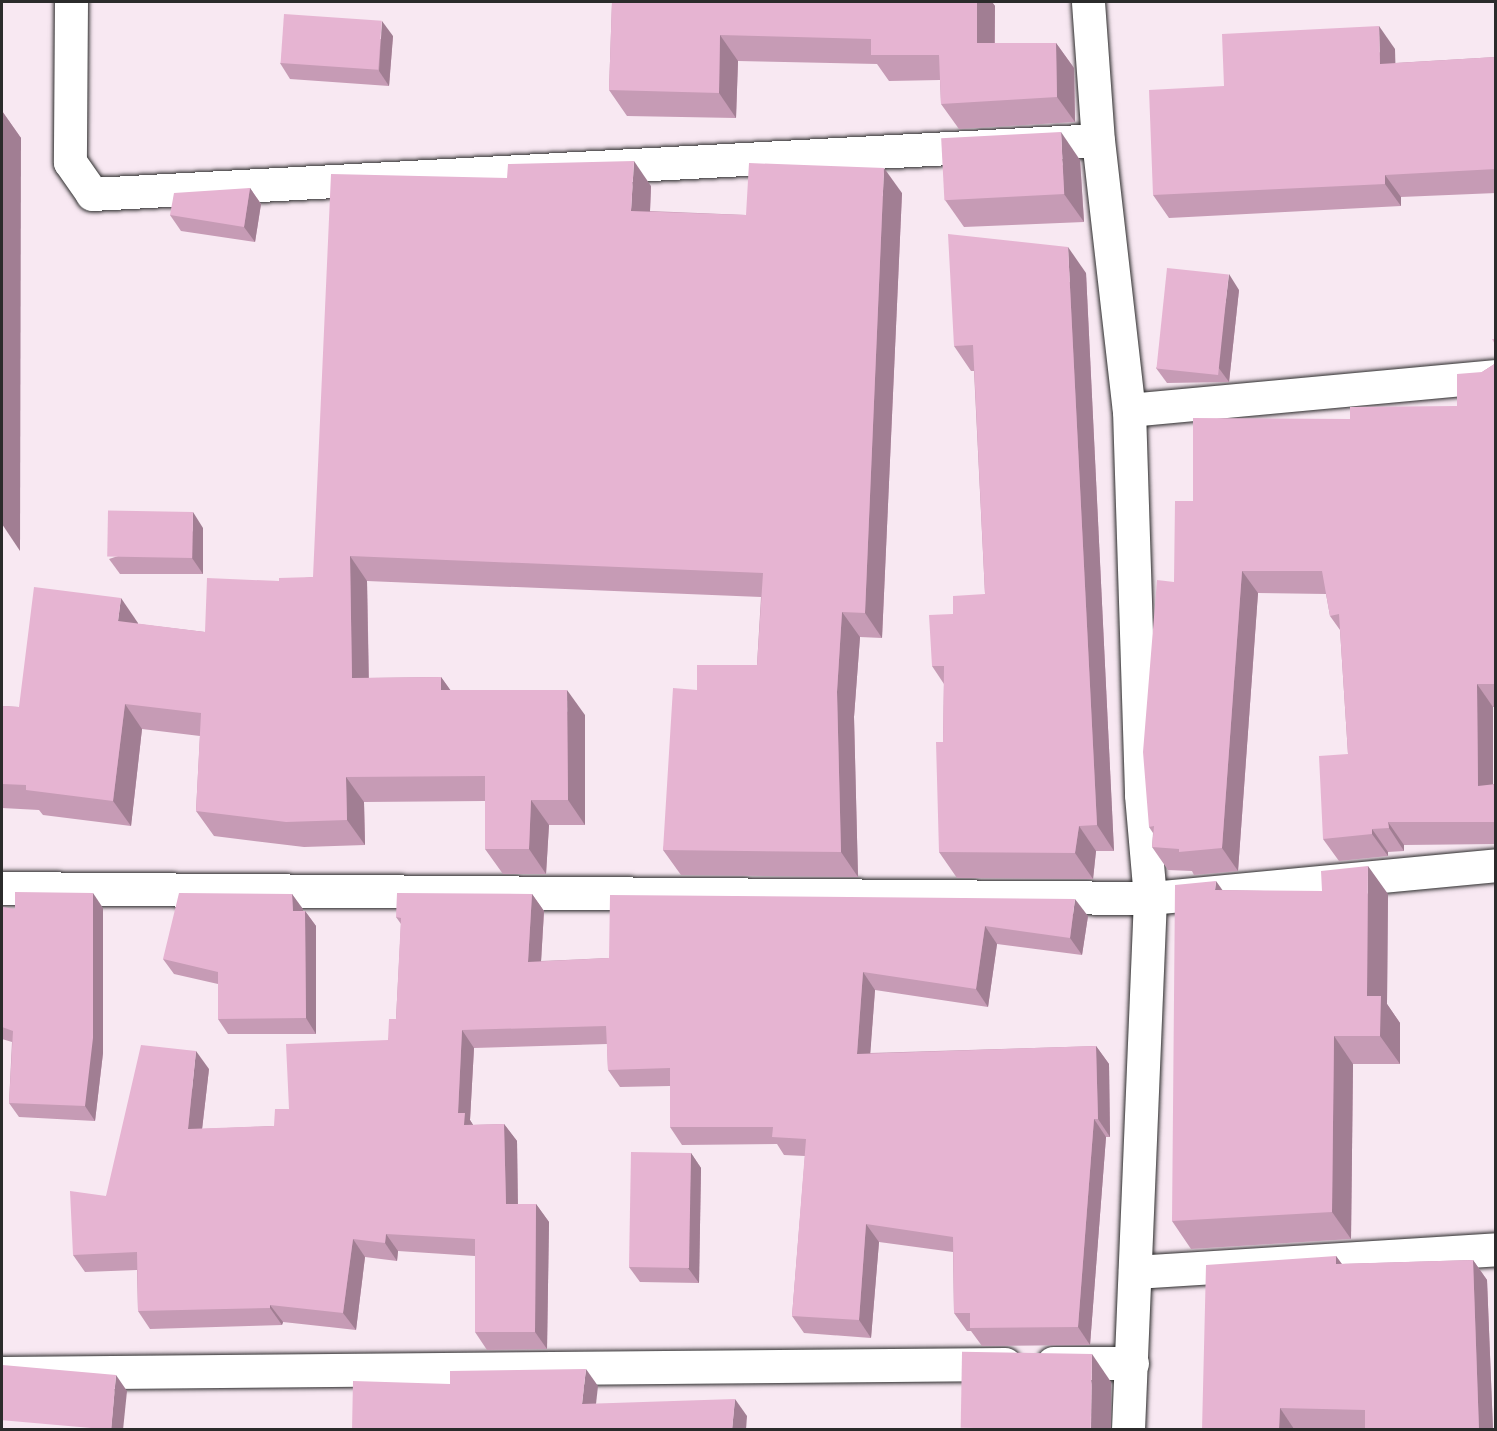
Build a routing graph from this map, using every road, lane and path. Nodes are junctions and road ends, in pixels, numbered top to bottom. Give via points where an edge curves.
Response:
1 (71, 2) edge
2 (1088, 2) edge
3 (1098, 140) junction
4 (1496, 376) edge
5 (1129, 410) junction
6 (1496, 866) edge
7 (2, 888) edge
8 (1150, 898) junction
9 (1496, 1249) edge
10 (1135, 1272) junction
11 (1132, 1363) junction
12 (2, 1373) edge
13 (1128, 1430) edge

1 - 3 street via 70,162 93,194
2 - 3 street
3 - 5 street
4 - 5 street
5 - 8 street via 1141,795
6 - 8 street
7 - 8 street
8 - 10 street
9 - 10 street
10 - 11 street
11 - 12 street
11 - 13 street

